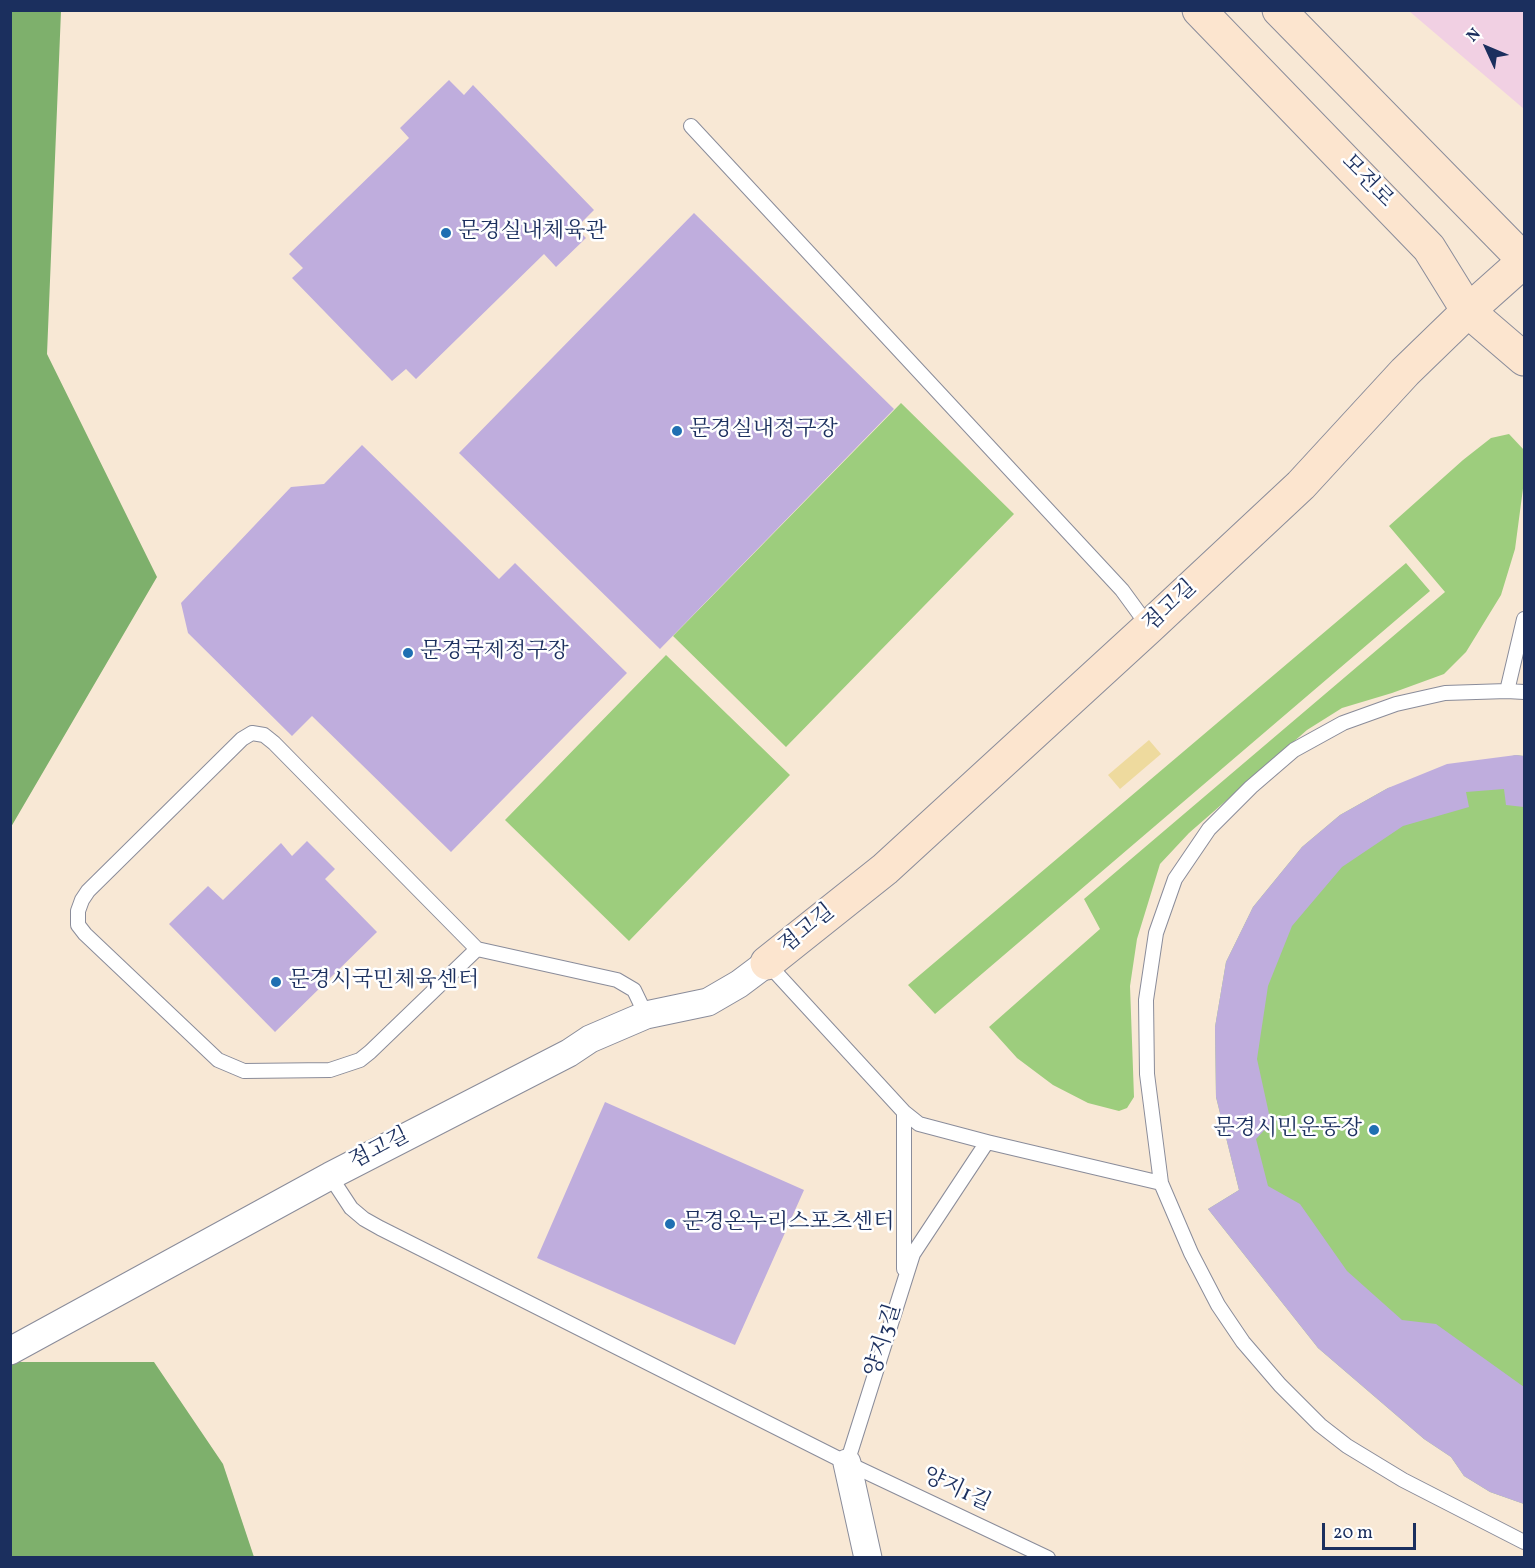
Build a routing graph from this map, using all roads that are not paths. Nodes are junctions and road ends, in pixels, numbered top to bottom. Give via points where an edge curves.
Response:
1 (1199, 10) edge
2 (1279, 10) edge
3 (691, 126) dead end
4 (1524, 261) edge
5 (1468, 311) junction
6 (1524, 359) edge
7 (1524, 619) edge
8 (1149, 627) junction
9 (1507, 691) junction
10 (1524, 692) edge
11 (477, 949) junction
12 (766, 963) junction
13 (646, 1015) junction
14 (904, 1112) junction
15 (987, 1142) junction
16 (330, 1176) junction
17 (1161, 1183) junction
18 (903, 1282) junction
19 (10, 1351) edge
20 (847, 1463) junction
21 (1524, 1542) edge
22 (868, 1557) edge
23 (1048, 1557) edge

1 - 5 street, 모전로 via 1429,248
2 - 4 street
3 - 8 lane via 1122,590
4 - 5 street, 점고길
5 - 6 street, 모전로
5 - 8 street, 점고길 via 1405,372 1301,485
7 - 9 lane
8 - 12 street, 점고길 via 885,869
9 - 10 lane
9 - 17 lane via 1445,693 1396,704 1342,723 1294,750 1209,829 1175,879 1156,933 1146,999 1147,1074
11 - 11 lane via 360,1059 330,1070 243,1071 218,1060 85,934 78,925 78,910 88,891 252,733 264,735 274,743
11 - 13 lane via 618,981 634,990
12 - 13 street, 점고길 via 708,1002
12 - 14 lane
13 - 16 street, 점고길 via 590,1039
14 - 15 lane via 920,1124
14 - 18 lane
15 - 17 lane
15 - 18 lane, 양지3길 via 913,1254
16 - 19 street, 점고길
16 - 20 lane, 양지1길 via 351,1208 372,1223
17 - 21 lane via 1191,1253 1236,1333 1320,1425 1403,1480
18 - 20 lane, 양지3길
20 - 22 street, 양지3길
20 - 23 lane, 양지1길

